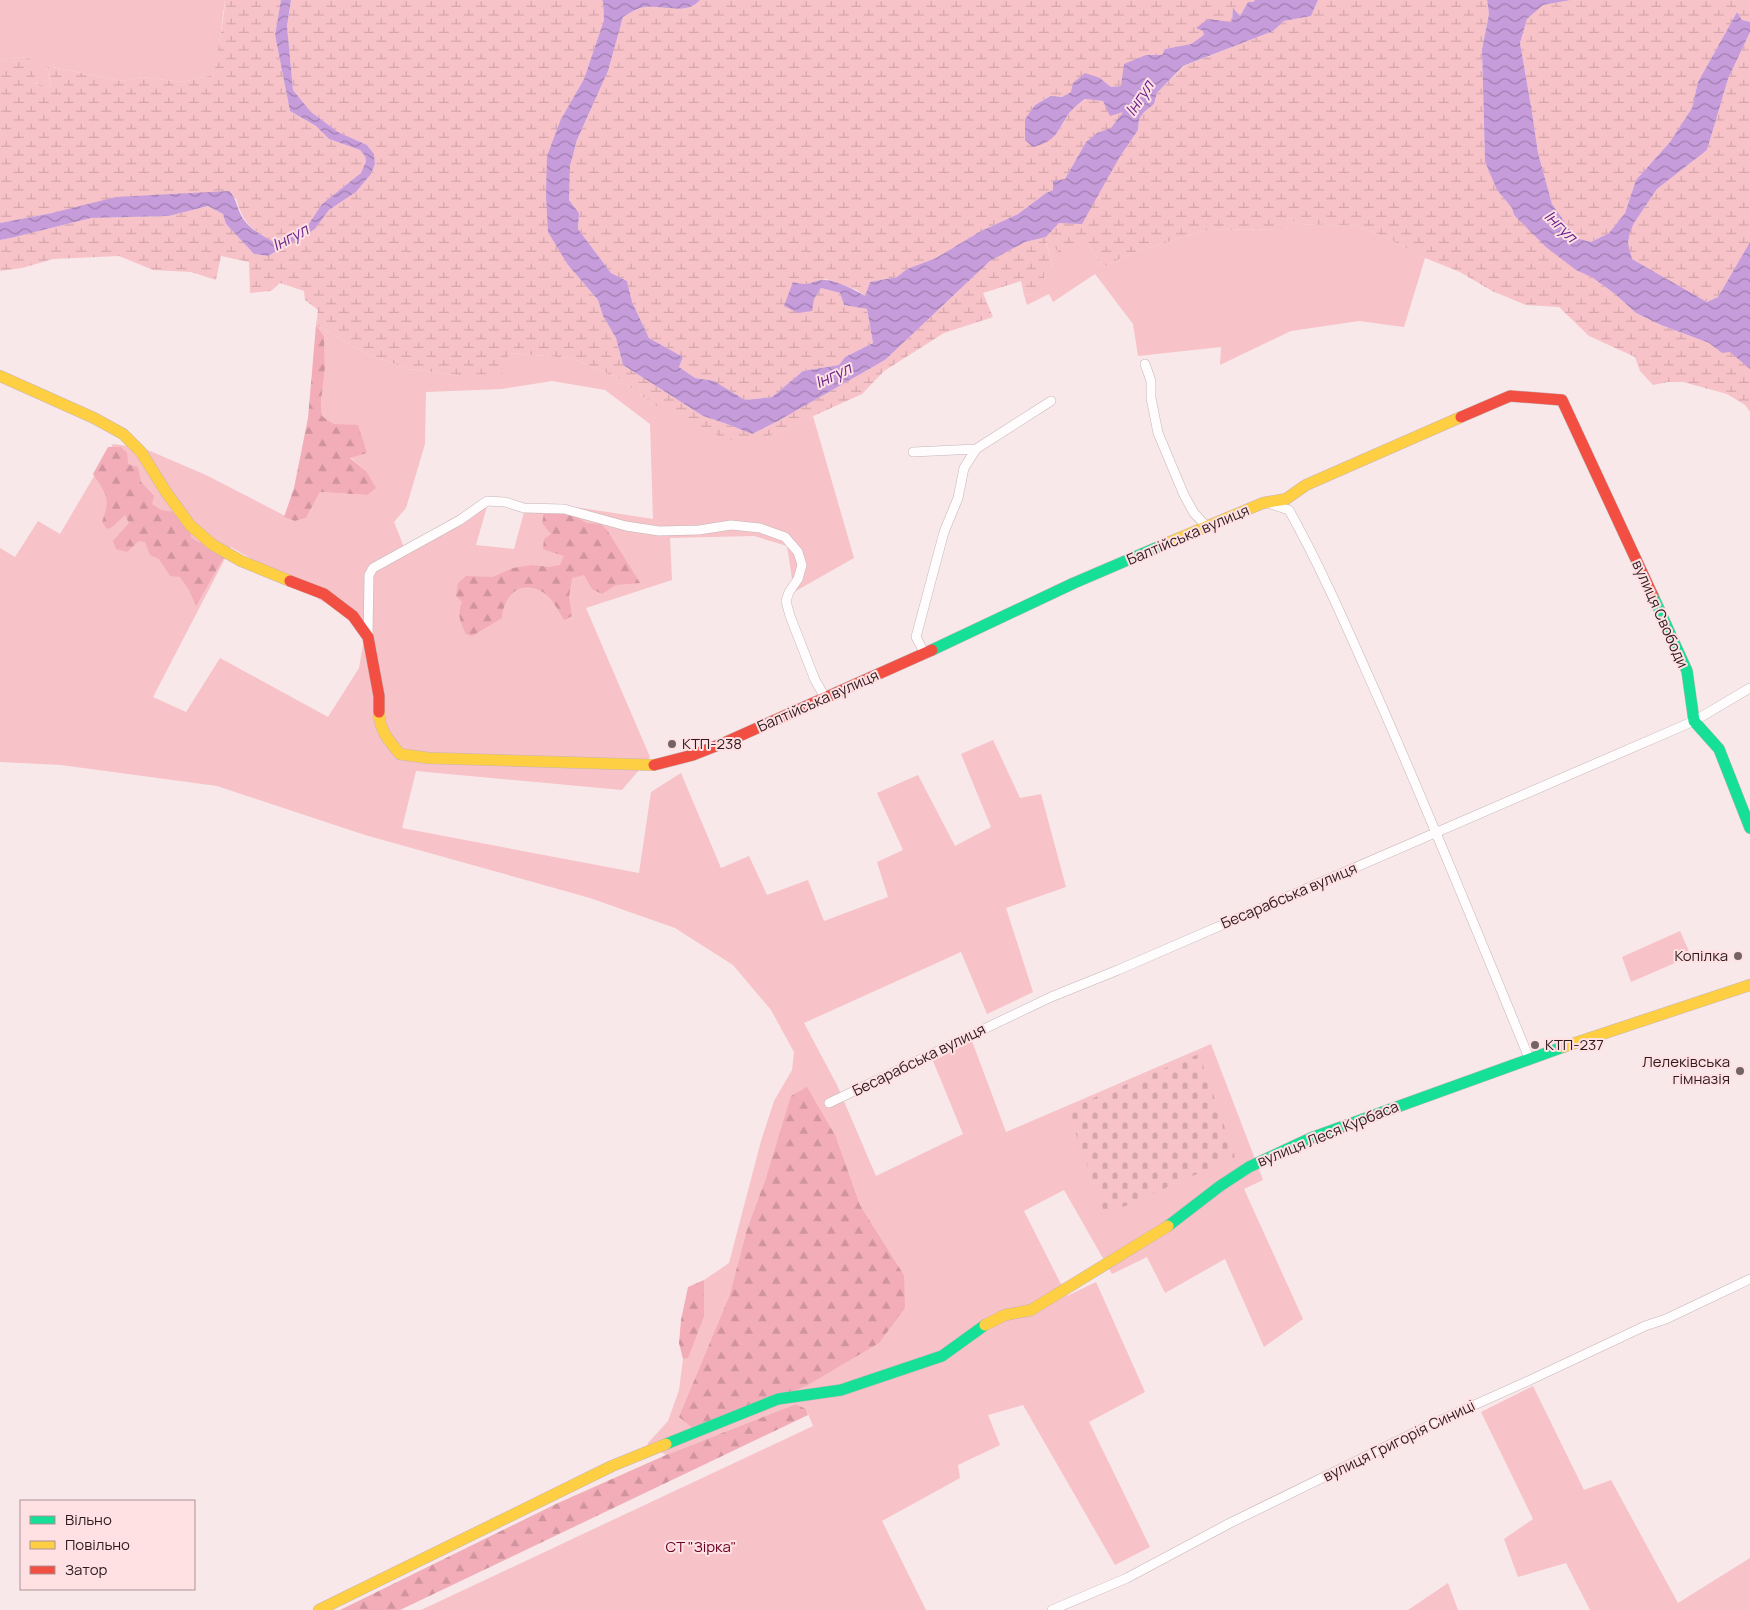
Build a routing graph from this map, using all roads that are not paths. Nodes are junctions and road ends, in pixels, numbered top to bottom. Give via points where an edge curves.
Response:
1 (1145, 364) dead end
2 (0, 376) edge
3 (1562, 400) joint
4 (1052, 401) dead end
5 (976, 448) junction
6 (913, 452) dead end
7 (1263, 503) junction
8 (1208, 527) junction
9 (368, 637) junction
10 (925, 654) junction
11 (1750, 688) edge
12 (826, 699) junction
13 (1694, 721) junction
14 (1750, 828) edge
15 (1435, 832) junction
16 (1750, 985) edge
17 (1530, 1058) junction
18 (828, 1104) dead end
19 (1750, 1279) edge
20 (319, 1610) edge
21 (1052, 1610) edge

1 - 8 street via 1151,381 1150,398 1158,433 1184,495 1194,513
2 - 9 street, Балтійська вулиця via 123,434 141,452 190,525 213,545 241,561 324,594 353,616
3 - 7 street, Балтійська вулиця via 1510,396 1351,464 1306,485 1286,499
3 - 13 street, вулиця Свободи via 1687,671
4 - 5 street
5 - 6 street
5 - 10 street via 964,468 916,637
7 - 8 street, Балтійська вулиця
7 - 15 street via 1288,510 1303,535 1365,668
8 - 10 street, Балтійська вулиця via 1074,583
9 - 12 street, Балтійська вулиця via 379,696 379,718 385,737 400,754 428,758 650,766 694,755
9 - 12 street via 369,575 373,568 460,520 487,501 524,508 564,509 626,526 660,531 732,525 760,528 785,537 798,552 802,565 786,601 815,680
10 - 12 street, Балтійська вулиця
11 - 13 street, Бесарабська вулиця
13 - 14 street via 1719,749
13 - 15 street, Бесарабська вулиця
15 - 17 street
15 - 18 street, Бесарабська вулиця via 1051,997
16 - 17 street, вулиця Леся Курбаса
17 - 20 street, вулиця Леся Курбаса via 1311,1138 1249,1167 1169,1225 1048,1300 1031,1310 1004,1315 981,1327 942,1356 841,1390 778,1399 620,1463
19 - 21 street, вулиця Григорія Синиці via 1432,1424 1230,1523 1128,1578

